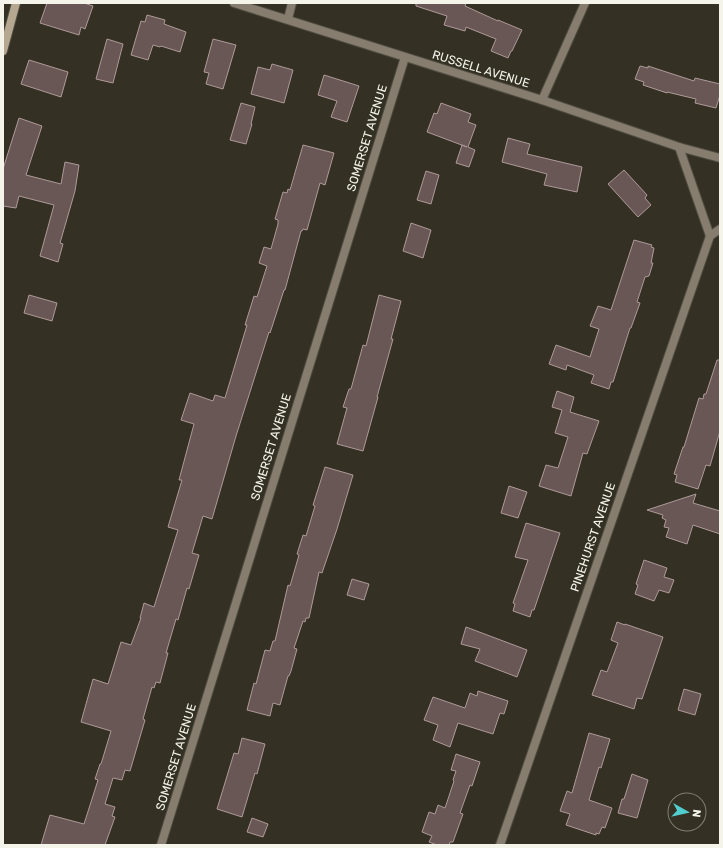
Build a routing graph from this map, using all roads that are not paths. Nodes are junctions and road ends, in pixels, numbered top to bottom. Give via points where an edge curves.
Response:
1 (16, 3) edge
2 (234, 3) edge
3 (292, 3) edge
4 (586, 3) edge
5 (288, 19) junction
6 (3, 51) edge
7 (405, 57) junction
8 (542, 100) junction
9 (679, 147) junction
10 (720, 158) edge
11 (720, 229) edge
12 (710, 236) junction
13 (161, 845) edge
14 (500, 845) edge

1 - 6 street
2 - 5 street, RUSSELL AVENUE
3 - 5 street
4 - 8 street
5 - 7 street, RUSSELL AVENUE
7 - 8 street, RUSSELL AVENUE
7 - 13 street, SOMERSET AVENUE
8 - 9 street, RUSSELL AVENUE
9 - 10 street, RUSSELL AVENUE
9 - 12 street
11 - 12 street
12 - 14 street, PINEHURST AVENUE

